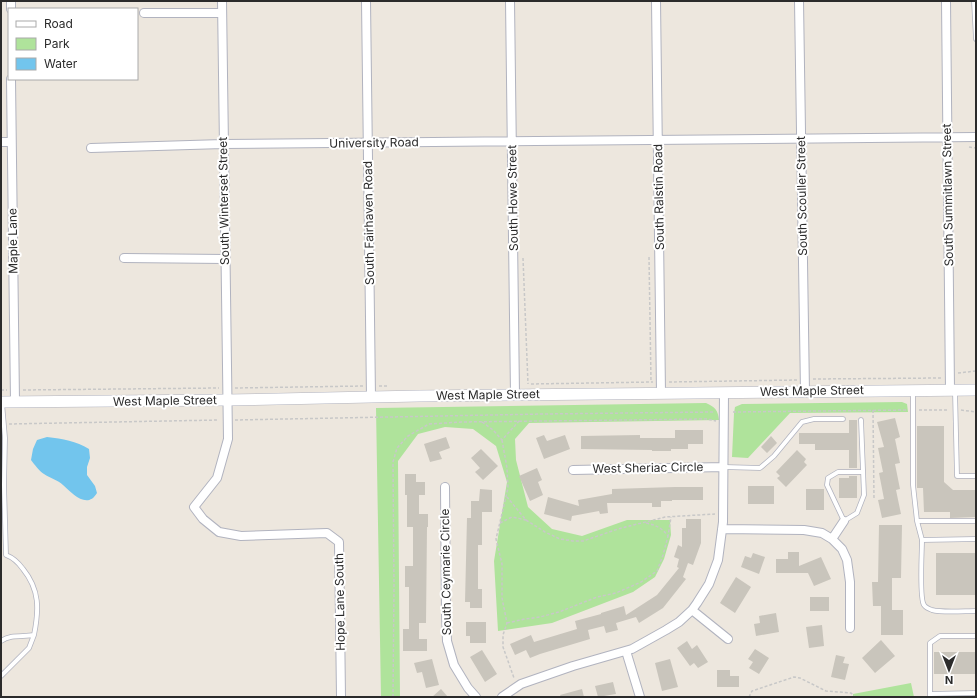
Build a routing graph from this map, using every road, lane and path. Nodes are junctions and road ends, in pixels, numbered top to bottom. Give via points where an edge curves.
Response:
1 (222, 1) edge
2 (366, 1) edge
3 (510, 1) edge
4 (656, 1) edge
5 (800, 1) edge
6 (946, 1) edge
7 (975, 4) edge
8 (144, 13) dead end
9 (222, 13) junction
10 (976, 30) edge
11 (976, 39) edge
12 (11, 80) edge
13 (947, 137) junction
14 (976, 137) edge
15 (801, 138) junction
16 (658, 140) junction
17 (512, 141) junction
18 (1, 142) edge
19 (11, 142) junction
20 (368, 143) junction
21 (224, 144) junction
22 (969, 147) dead end
23 (91, 148) dead end
24 (976, 148) edge
25 (649, 257) dead end
26 (124, 258) dead end
27 (523, 258) dead end
28 (225, 259) junction
29 (976, 371) edge
30 (950, 376) junction
31 (805, 380) junction
32 (651, 382) junction
33 (661, 382) junction
34 (393, 386) dead end
35 (227, 388) junction
36 (1, 390) edge
37 (14, 390) junction
38 (913, 390) junction
39 (953, 390) junction
40 (976, 390) edge
41 (371, 392) junction
42 (805, 392) junction
43 (661, 393) junction
44 (724, 393) junction
45 (515, 395) junction
46 (227, 400) junction
47 (2, 402) edge
48 (15, 402) junction
49 (873, 410) junction
50 (913, 410) junction
51 (956, 410) junction
52 (724, 412) junction
53 (976, 412) edge
54 (843, 419) dead end
55 (228, 420) junction
56 (861, 420) dead end
57 (519, 421) junction
58 (716, 421) dead end
59 (482, 422) junction
60 (4, 424) junction
61 (502, 440) junction
62 (724, 467) junction
63 (573, 470) dead end
64 (863, 472) junction
65 (976, 476) edge
66 (445, 487) dead end
67 (506, 496) junction
68 (874, 500) dead end
69 (717, 514) dead end
70 (671, 516) junction
71 (526, 520) junction
72 (844, 521) junction
73 (917, 521) junction
74 (976, 521) edge
75 (645, 522) junction
76 (500, 523) junction
77 (722, 529) junction
78 (668, 536) junction
79 (832, 539) junction
80 (976, 539) edge
81 (922, 540) junction
82 (692, 610) junction
83 (976, 612) edge
84 (507, 623) junction
85 (850, 628) dead end
86 (34, 635) junction
87 (976, 636) edge
88 (728, 639) dead end
89 (1, 641) edge
90 (626, 651) junction
91 (1, 676) edge
92 (514, 678) dead end
93 (976, 693) edge
94 (930, 695) edge
95 (341, 697) edge
96 (393, 697) edge
97 (476, 697) edge
98 (502, 697) edge
99 (640, 697) edge
100 (749, 697) edge
101 (855, 697) edge

1 - 9 street, South Winterset Street
2 - 20 street, South Fairhaven Road
3 - 17 street, South Howe Street
4 - 16 street, South Ralstin Road
5 - 15 street, South Scouller Street
6 - 13 street, South Summitlawn Street
7 - 10 lane
8 - 9 street
9 - 21 street, South Winterset Street
10 - 11 lane
12 - 19 street, Maple Lane
13 - 14 street, University Road
13 - 15 street, University Road
13 - 30 street, South Summitlawn Street
15 - 16 street, University Road
15 - 31 street, South Scouller Street
16 - 17 street, University Road
16 - 33 street, South Ralstin Road
17 - 20 street, University Road
17 - 45 street, South Howe Street
18 - 19 street
19 - 37 street, Maple Lane
20 - 21 street, University Road
20 - 41 street, South Fairhaven Road
21 - 23 street, University Road
21 - 28 street, South Winterset Street
22 - 24 path
25 - 32 path
26 - 28 street
27 - 32 path via 528,384
28 - 35 street, South Winterset Street
29 - 30 path
30 - 31 path via 940,379
30 - 39 street, South Summitlawn Street
31 - 33 path
31 - 42 street, South Scouller Street
32 - 33 path
33 - 43 street, South Ralstin Road
34 - 41 path
35 - 37 path
35 - 41 path
35 - 46 street, South Winterset Street
36 - 37 path
37 - 48 street, Maple Lane
38 - 39 main road, West Maple Street
38 - 42 main road, West Maple Street
38 - 50 lane
39 - 40 main road, West Maple Street
39 - 51 lane
41 - 45 main road, West Maple Street
41 - 46 main road, West Maple Street
42 - 44 main road, West Maple Street
43 - 44 main road, West Maple Street
43 - 45 main road, West Maple Street
44 - 52 street
46 - 48 main road, West Maple Street
46 - 55 street, Hope Lane South
47 - 48 main road, West Maple Street
47 - 60 lane
49 - 50 path
49 - 52 path
49 - 68 path
50 - 51 path
50 - 73 lane via 913,485
51 - 53 path
51 - 65 lane via 957,476
52 - 55 path
52 - 62 street
54 - 62 lane via 814,419 802,422 774,456 760,468
55 - 60 path
55 - 95 street, Hope Lane South via 228,439 217,478 194,507 203,519 219,532 241,536 327,533 339,542
56 - 64 lane
57 - 58 path
57 - 59 path
57 - 61 path
59 - 61 path
59 - 96 path via 429,424 408,436 397,448 393,462
60 - 86 lane via 6,555 14,558 34,585 38,605
61 - 67 path via 508,468
62 - 63 street, West Sheriac Circle
62 - 77 street
64 - 72 lane via 864,495 857,513
64 - 72 lane via 838,472 828,478 827,485
66 - 97 street, South Ceymarie Circle via 447,642 454,665
67 - 71 path
67 - 76 path
69 - 70 path
70 - 75 path
70 - 78 path
71 - 75 path via 560,539 573,541 583,541
71 - 76 path via 512,517
72 - 79 street
73 - 74 lane
73 - 81 lane
75 - 78 path via 658,526
76 - 84 path via 496,539 502,564 502,598
77 - 79 street via 804,530 822,533
77 - 82 street via 718,560 709,584
78 - 84 path via 657,571 641,582 616,594 597,597 559,612
79 - 85 street via 842,549 847,560 850,582
80 - 81 lane
81 - 83 lane via 923,605 934,611
82 - 88 street
82 - 90 street via 679,622
84 - 92 path via 503,646
86 - 89 lane via 7,637
86 - 91 lane via 29,648
87 - 94 lane via 940,636 930,643
90 - 98 street via 521,684
90 - 99 street
93 - 94 lane
100 - 101 path via 752,691 794,677 826,691 851,693

